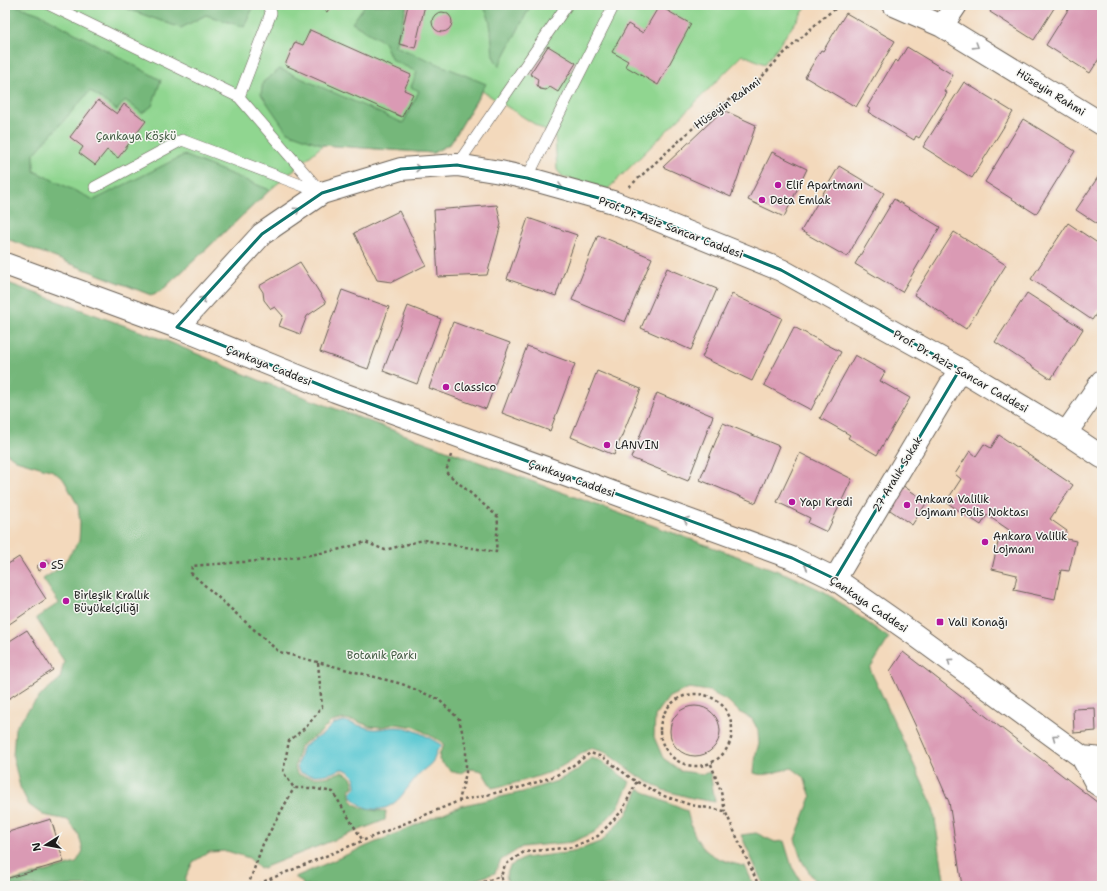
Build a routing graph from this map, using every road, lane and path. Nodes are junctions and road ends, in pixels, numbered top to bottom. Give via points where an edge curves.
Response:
1 (50, 5) edge
2 (268, 5) edge
3 (567, 5) edge
4 (614, 5) edge
5 (841, 5) edge
6 (894, 5) edge
7 (956, 5) edge
8 (942, 26) junction
9 (239, 97) junction
10 (1102, 124) edge
11 (457, 165) junction
12 (527, 178) junction
13 (94, 187) dead end
14 (322, 193) junction
15 (613, 202) junction
16 (5, 264) edge
17 (177, 328) junction
18 (960, 369) junction
19 (1102, 381) edge
20 (1066, 433) junction
21 (457, 436) junction
22 (1102, 457) edge
23 (835, 579) junction
24 (318, 663) junction
25 (1092, 758) edge
26 (711, 764) junction
27 (637, 781) junction
28 (294, 788) junction
29 (1102, 788) edge
30 (459, 801) junction
31 (725, 811) junction
32 (363, 841) junction
33 (501, 876) junction
34 (248, 886) edge
35 (254, 886) edge
36 (472, 886) edge
37 (504, 886) edge
38 (759, 886) edge

1 - 9 lane
2 - 9 lane via 271,13
3 - 11 lane
4 - 12 lane
5 - 15 path, Hüseyin Rahmi via 825,16 760,79 705,117
6 - 8 street, Hüseyin Rahmi
7 - 8 street
8 -> 10 street, Hüseyin Rahmi
9 - 14 lane
11 - 12 street, Prof. Dr. Aziz Sancar Caddesi
14 -> 11 street, Prof. Dr. Aziz Sancar Caddesi via 401,169
12 -> 15 street, Prof. Dr. Aziz Sancar Caddesi
13 - 14 lane via 182,140
17 -> 14 street, Prof. Dr. Aziz Sancar Caddesi via 262,234
15 - 18 street, Prof. Dr. Aziz Sancar Caddesi via 781,270
16 - 17 street, Çankaya Caddesi
17 - 21 street, Çankaya Caddesi via 334,391
18 - 20 street, Prof. Dr. Aziz Sancar Caddesi
18 - 23 street, 27 Aralık Sokak
19 - 20 street
20 - 22 street, Prof. Dr. Aziz Sancar Caddesi
23 -> 21 street, Çankaya Caddesi via 792,558
21 - 24 path via 446,472 498,516 496,552 423,540 385,550 365,542 346,548 296,556 192,566 191,573 279,652
25 -> 23 street, Çankaya Caddesi
24 - 28 path via 322,707 306,727 289,741 283,772
24 - 30 path via 409,687 438,699 459,719 466,748 466,773
25 - 29 street via 1096,783
26 - 26 path via 721,757 732,737 732,725 728,714 722,705 701,694 689,694 678,698 668,706 662,716 660,741 675,761 686,766 699,767
26 - 31 path
27 - 30 path via 603,757 590,753 555,776 522,787
27 - 31 path via 661,795 690,805
27 - 33 path via 622,811 598,836 573,847 524,852 505,864
28 - 32 path via 333,792
28 - 34 path via 263,844
30 - 32 path
31 - 38 path
32 - 35 path
33 - 36 path
33 - 37 path

